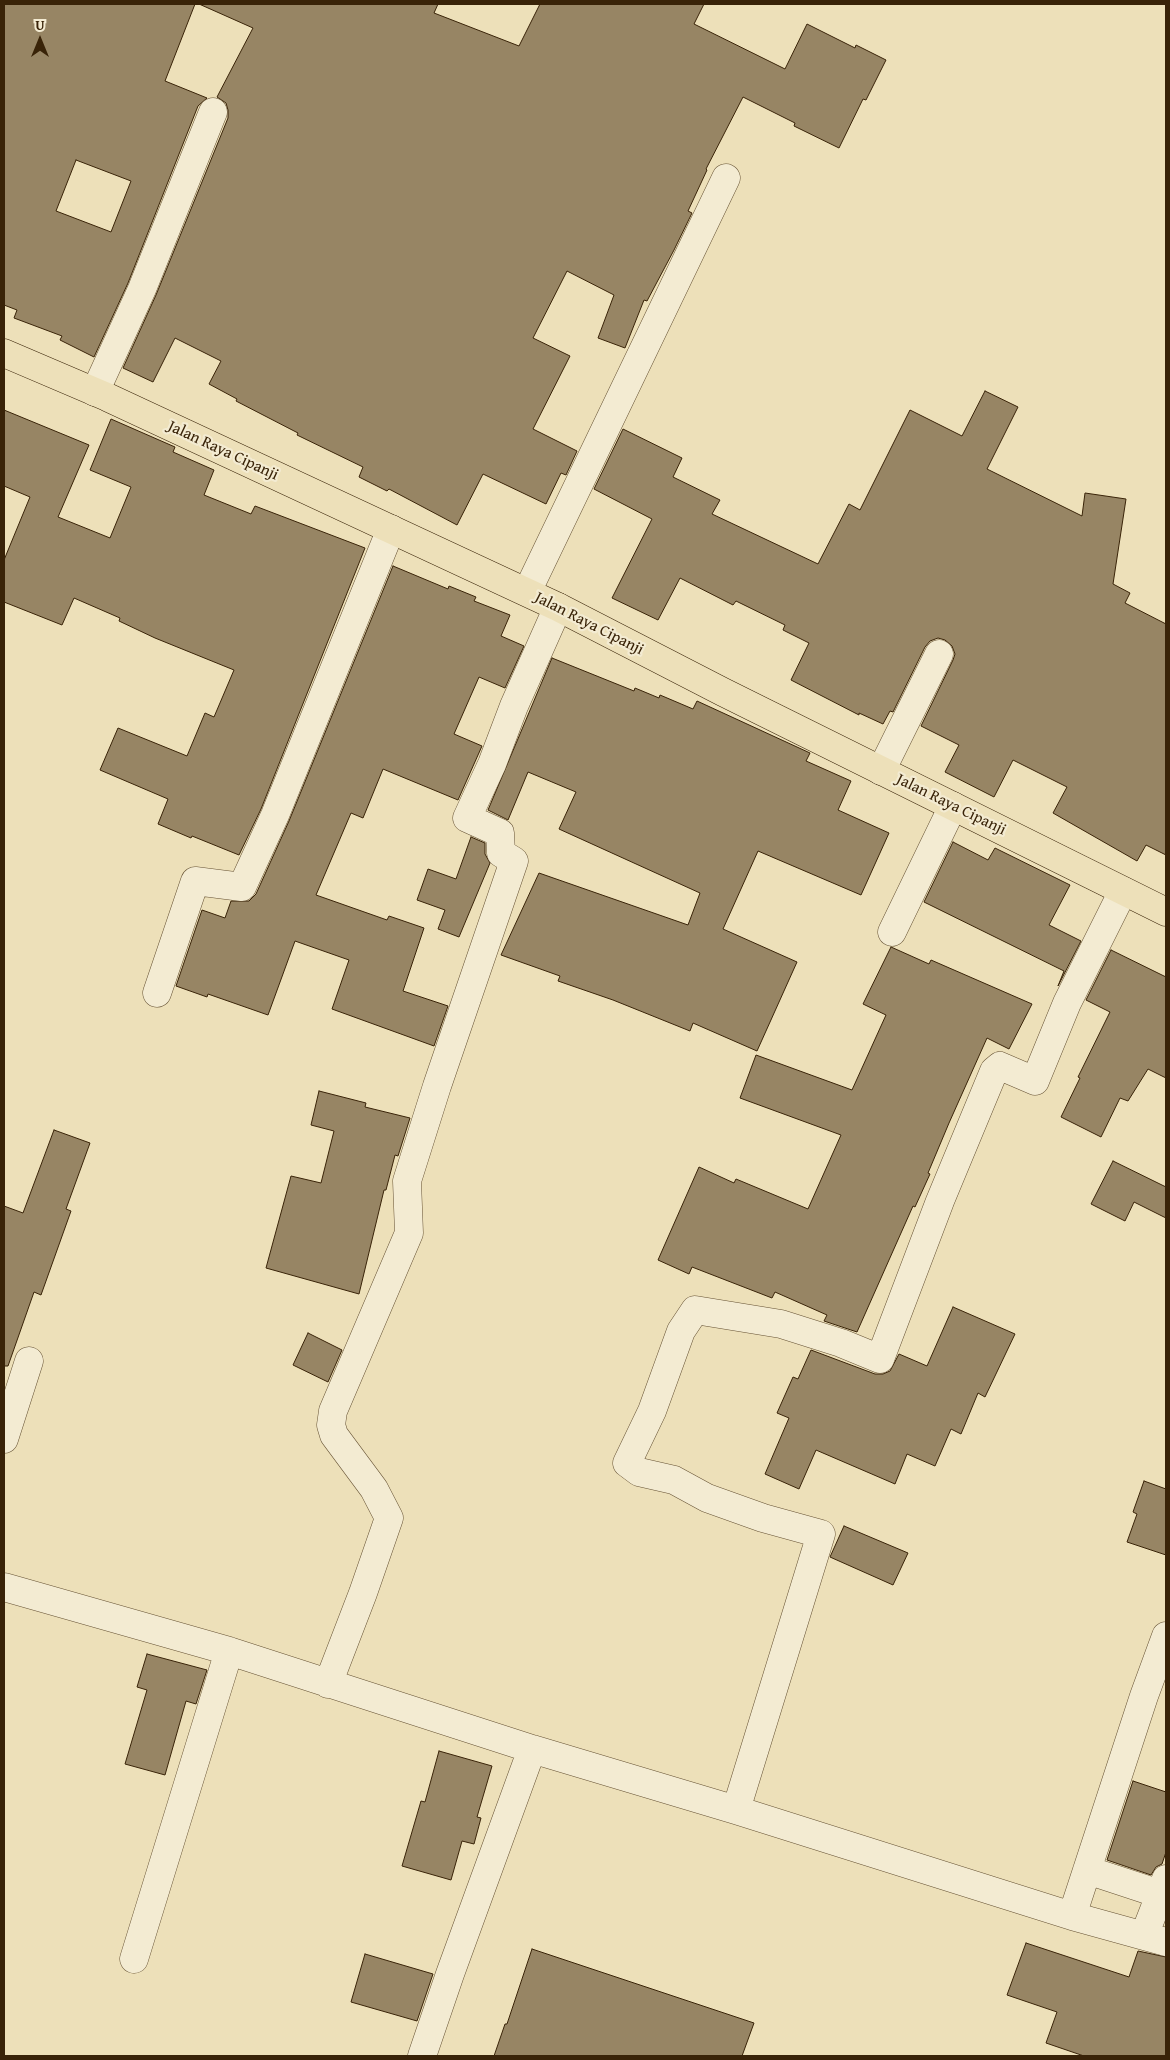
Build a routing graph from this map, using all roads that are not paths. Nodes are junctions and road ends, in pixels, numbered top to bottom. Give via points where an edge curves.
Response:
1 (212, 112) dead end
2 (726, 178) dead end
3 (4, 353) edge
4 (95, 392) junction
5 (391, 529) junction
6 (527, 592) junction
7 (558, 607) junction
8 (939, 654) dead end
9 (881, 770) junction
10 (953, 806) junction
11 (1123, 891) junction
12 (1166, 912) edge
13 (892, 932) dead end
14 (157, 993) dead end
15 (29, 1360) dead end
16 (4, 1439) edge
17 (4, 1587) edge
18 (1166, 1636) edge
19 (229, 1651) junction
20 (328, 1684) junction
21 (1157, 1686) edge
22 (532, 1750) junction
23 (736, 1810) junction
24 (1087, 1870) junction
25 (1164, 1890) edge
26 (1072, 1916) junction
27 (1155, 1939) edge
28 (134, 1959) dead end
29 (422, 2056) edge

1 - 4 street via 142,289
2 - 6 street
3 - 4 main road, Jalan Raya Cipanji
4 - 5 main road, Jalan Raya Cipanji
5 - 6 main road, Jalan Raya Cipanji
5 - 14 street via 242,887 195,881
6 - 7 main road, Jalan Raya Cipanji
7 - 9 main road, Jalan Raya Cipanji
7 - 20 street via 467,818 500,833 501,853 514,861 407,1180 409,1233 333,1411 331,1425 334,1435 374,1489 388,1518
8 - 9 street
9 - 10 main road, Jalan Raya Cipanji
10 - 11 main road, Jalan Raya Cipanji
10 - 13 street
11 - 12 main road, Jalan Raya Cipanji
11 - 23 street via 1067,1003 1035,1081 1000,1066 994,1071 880,1359 781,1324 695,1310 681,1331 652,1411 627,1463 639,1472 674,1480 707,1498 822,1534
15 - 16 street
17 - 19 street
18 - 21 street
19 - 20 street
19 - 28 street
20 - 22 street
21 - 24 street
22 - 23 street
22 - 29 street
23 - 26 street
24 - 25 street
24 - 26 street
25 - 27 street
26 - 27 street

